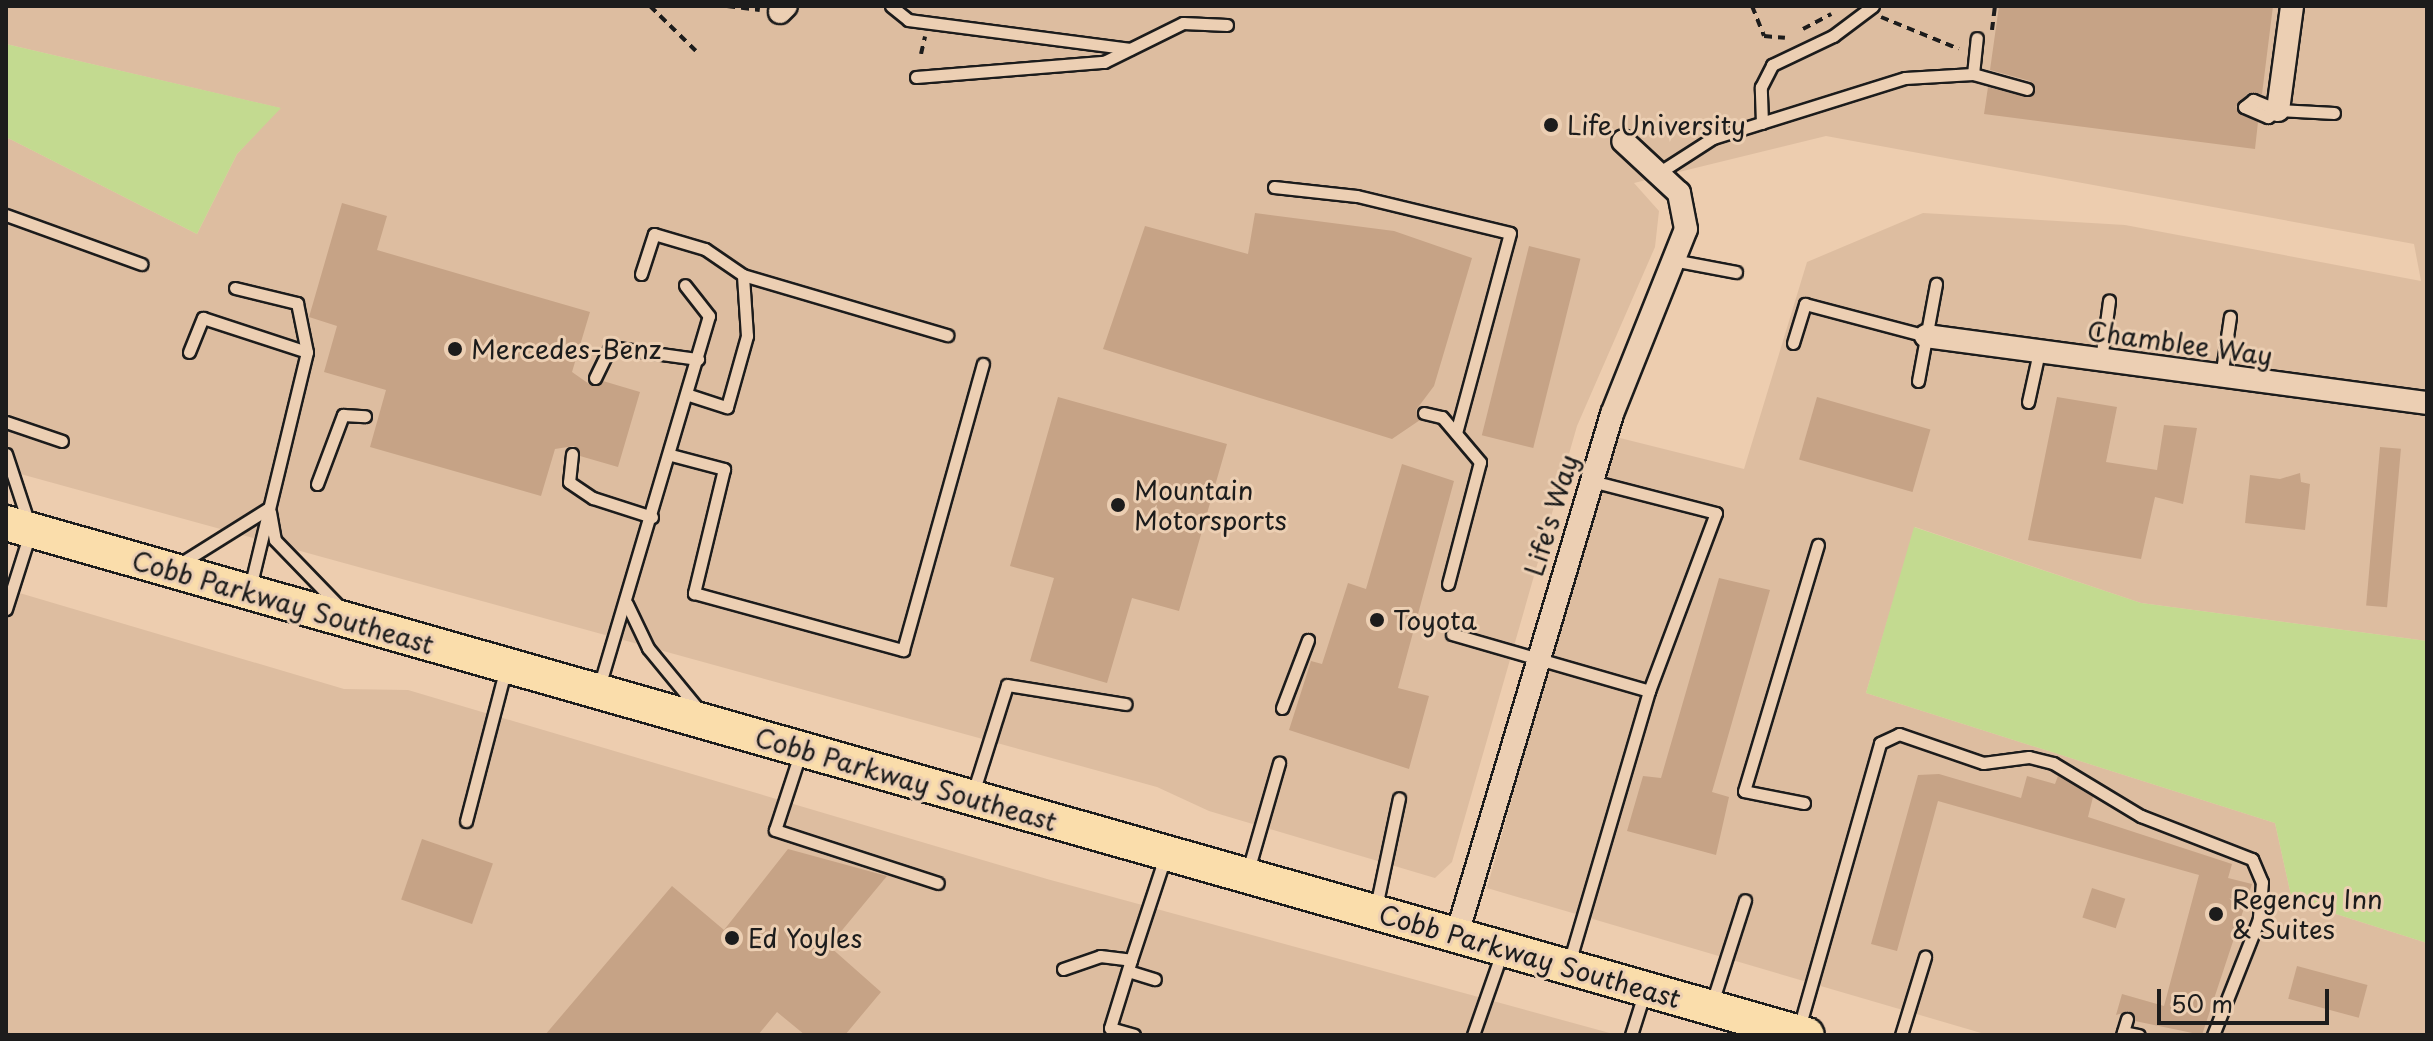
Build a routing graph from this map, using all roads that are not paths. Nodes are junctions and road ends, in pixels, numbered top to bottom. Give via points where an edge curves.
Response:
1 (891, 6) edge
2 (2292, 6) edge
3 (1872, 7) edge
4 (1227, 25) dead end
5 (1977, 38) dead end
6 (1131, 49) junction
7 (1973, 70) junction
8 (916, 77) dead end
9 (2027, 89) dead end
10 (2278, 110) joint
11 (2334, 113) dead end
12 (1762, 123) junction
13 (1623, 141) dead end
14 (1660, 172) junction
15 (1274, 187) dead end
16 (6, 215) edge
17 (1678, 261) junction
18 (141, 264) dead end
19 (1736, 272) dead end
20 (641, 274) dead end
21 (743, 275) junction
22 (1936, 284) dead end
23 (685, 285) dead end
24 (235, 288) dead end
25 (2109, 301) dead end
26 (2230, 317) dead end
27 (947, 335) dead end
28 (1926, 336) junction
29 (1793, 343) dead end
30 (189, 352) dead end
31 (307, 352) junction
32 (2039, 352) junction
33 (698, 359) junction
34 (2101, 361) junction
35 (983, 364) dead end
36 (2221, 377) junction
37 (595, 378) dead end
38 (1918, 381) dead end
39 (689, 395) junction
40 (2028, 402) dead end
41 (2427, 403) edge
42 (1424, 413) dead end
43 (365, 416) dead end
44 (6, 422) edge
45 (1456, 433) junction
46 (62, 441) dead end
47 (6, 454) edge
48 (572, 454) dead end
49 (671, 455) junction
50 (1591, 481) junction
51 (317, 484) dead end
52 (269, 508) junction
53 (652, 517) junction
54 (18, 526) edge
55 (1818, 545) dead end
56 (171, 570) junction
57 (1448, 584) dead end
58 (248, 592) junction
59 (627, 604) junction
60 (6, 609) edge
61 (355, 622) junction
62 (1452, 634) dead end
63 (1308, 640) dead end
64 (1537, 658) junction
65 (506, 666) junction
66 (597, 691) junction
67 (1649, 691) junction
68 (1125, 704) dead end
69 (1282, 708) dead end
70 (713, 725) junction
71 (801, 750) junction
72 (1279, 763) dead end
73 (971, 798) junction
74 (1399, 798) dead end
75 (1804, 803) dead end
76 (466, 821) dead end
77 (1166, 853) junction
78 (1247, 876) junction
79 (938, 883) dead end
80 (1745, 900) dead end
81 (1375, 912) junction
82 (1457, 934) junction
83 (1504, 947) junction
84 (1925, 957) dead end
85 (1130, 966) junction
86 (1568, 967) junction
87 (1063, 969) dead end
88 (1155, 979) dead end
89 (1645, 989) junction
90 (1711, 1008) junction
91 (2127, 1019) dead end
92 (2122, 1033) edge
93 (1802, 1034) edge
94 (1134, 1035) edge
95 (1473, 1035) edge
96 (1631, 1035) edge
97 (1901, 1035) edge
98 (2139, 1035) edge
99 (2213, 1035) edge

1 - 6 lane via 908,20
2 - 10 street
3 - 12 lane via 1772,65 1762,79
4 - 6 lane via 1183,23
5 - 7 lane
6 - 8 lane via 1104,62
7 - 9 lane
7 - 12 lane via 1905,78
10 - 11 lane
12 - 14 lane via 1706,141
13 - 14 street, Life's Way
14 - 17 street, Life's Way via 1686,211
15 - 45 lane via 1357,196 1510,233
16 - 18 lane
17 - 19 lane
17 - 50 street, Life's Way
20 - 21 lane via 654,234 705,249
21 - 27 lane
21 - 39 lane via 747,336 727,407
22 - 28 lane
23 - 33 lane via 709,316
24 - 31 lane via 297,303
25 - 34 lane
26 - 36 lane
28 - 29 lane via 1805,304
28 - 32 street, Chamblee Way
28 - 38 lane
30 - 31 lane via 203,318
31 - 52 lane
32 - 34 street, Chamblee Way
32 - 40 lane
33 - 37 lane via 610,347
33 - 39 lane
34 - 36 street, Chamblee Way
35 - 49 lane via 903,650 694,593 724,469
36 - 41 street, Chamblee Way
39 - 49 lane
42 - 45 lane via 1442,417
43 - 51 lane via 343,415
44 - 46 lane
45 - 57 lane via 1480,462
47 - 54 lane
48 - 53 lane via 569,482 593,498
49 - 53 lane
50 - 64 street, Life's Way
50 - 67 lane via 1716,513
52 - 56 lane
52 - 58 lane
52 - 61 lane via 275,540
53 - 59 lane
54 - 56 main road, Cobb Parkway Southeast
54 - 60 lane
55 - 75 lane via 1744,791
56 - 58 main road, Cobb Parkway Southeast
58 - 61 main road, Cobb Parkway Southeast
59 - 66 lane
59 - 70 lane via 648,648
61 - 65 main road, Cobb Parkway Southeast
62 - 64 lane
63 - 69 lane
64 - 67 lane
64 - 82 street, Life's Way
65 - 66 main road, Cobb Parkway Southeast
65 - 76 lane
66 - 70 main road, Cobb Parkway Southeast
67 - 86 lane
68 - 73 lane via 1007,685
70 - 71 main road, Cobb Parkway Southeast
71 - 73 main road, Cobb Parkway Southeast
71 - 79 lane via 775,830
72 - 78 lane
73 - 77 main road, Cobb Parkway Southeast
74 - 81 lane
77 - 78 main road, Cobb Parkway Southeast
77 - 85 lane
78 - 81 main road, Cobb Parkway Southeast
80 - 90 lane
81 - 82 main road, Cobb Parkway Southeast
82 - 83 main road, Cobb Parkway Southeast
83 - 86 main road, Cobb Parkway Southeast
83 - 95 lane
84 - 97 lane
85 - 87 lane via 1100,956
85 - 88 lane
85 - 94 lane via 1110,1028
86 - 89 main road, Cobb Parkway Southeast
89 - 90 main road, Cobb Parkway Southeast
89 - 96 lane
90 - 93 main road, Cobb Parkway Southeast
91 - 92 lane
92 - 98 lane
93 - 99 lane via 1877,754 1886,736 1899,734 1983,763 2029,757 2053,763 2141,816 2252,859 2262,882 2259,919

